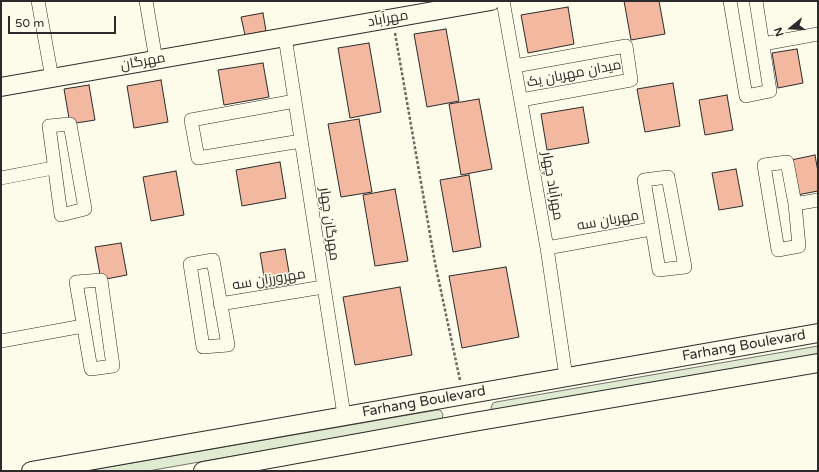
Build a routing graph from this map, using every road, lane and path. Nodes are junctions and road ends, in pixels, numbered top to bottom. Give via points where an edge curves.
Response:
1 (38, 1) edge
2 (146, 1) edge
3 (491, 1) edge
4 (504, 1) edge
5 (730, 1) edge
6 (756, 1) edge
7 (392, 18) junction
8 (818, 34) edge
9 (285, 37) junction
10 (763, 44) junction
11 (156, 60) junction
12 (515, 66) junction
13 (52, 78) junction
14 (1, 87) edge
15 (295, 100) junction
16 (521, 100) junction
17 (301, 141) junction
18 (54, 168) junction
19 (1, 178) edge
20 (818, 200) edge
21 (795, 204) junction
22 (651, 229) junction
23 (547, 248) junction
24 (323, 287) junction
25 (220, 304) junction
26 (83, 326) junction
27 (818, 333) edge
28 (1, 341) edge
29 (818, 363) edge
30 (566, 377) junction
31 (463, 395) junction
32 (344, 416) junction
33 (468, 423) junction
34 (31, 471) edge
35 (203, 471) edge

1 - 13 street
2 - 11 street
3 - 7 main road, مهرآباد
4 - 12 street, مهرآباد چهار
5 - 10 street via 746,96 770,91
6 - 10 street
7 - 9 main road, مهرآباد
7 - 31 path via 434,263
8 - 10 street
9 - 11 main road, مهرگان
9 - 15 street, مهرگان چهار
11 - 13 main road, مهرگان
12 - 16 street, مهرآباد چهار
12 - 16 street, میدان مهربان یک via 626,46 631,80
13 - 14 main road, مهرگان
15 - 17 street, مهرگان چهار
15 - 17 street via 191,120 198,158
16 - 23 street, مهرآباد چهار
17 - 24 street, مهرگان چهار
18 - 18 street via 49,126 70,124 85,209 61,215
18 - 19 street
20 - 21 street
21 - 21 street via 787,162 764,165 778,250 799,246
22 - 22 street via 644,180 668,177 685,267 659,270
22 - 23 street, مهربان سه
23 - 30 street, مهرآباد چهار
24 - 25 street, مهرورزان سه
24 - 32 street, مهرگان چهار
25 - 25 street via 213,260 190,264 203,347 228,345
26 - 26 street via 76,282 101,280 114,366 91,369
26 - 28 street
27 - 30 main road, Farhang Boulevard
29 - 33 main road, Farhang Boulevard
30 - 31 main road, Farhang Boulevard
31 - 32 main road, Farhang Boulevard
31 - 33 main road
32 - 34 main road, Farhang Boulevard
33 - 35 main road, Farhang Boulevard

